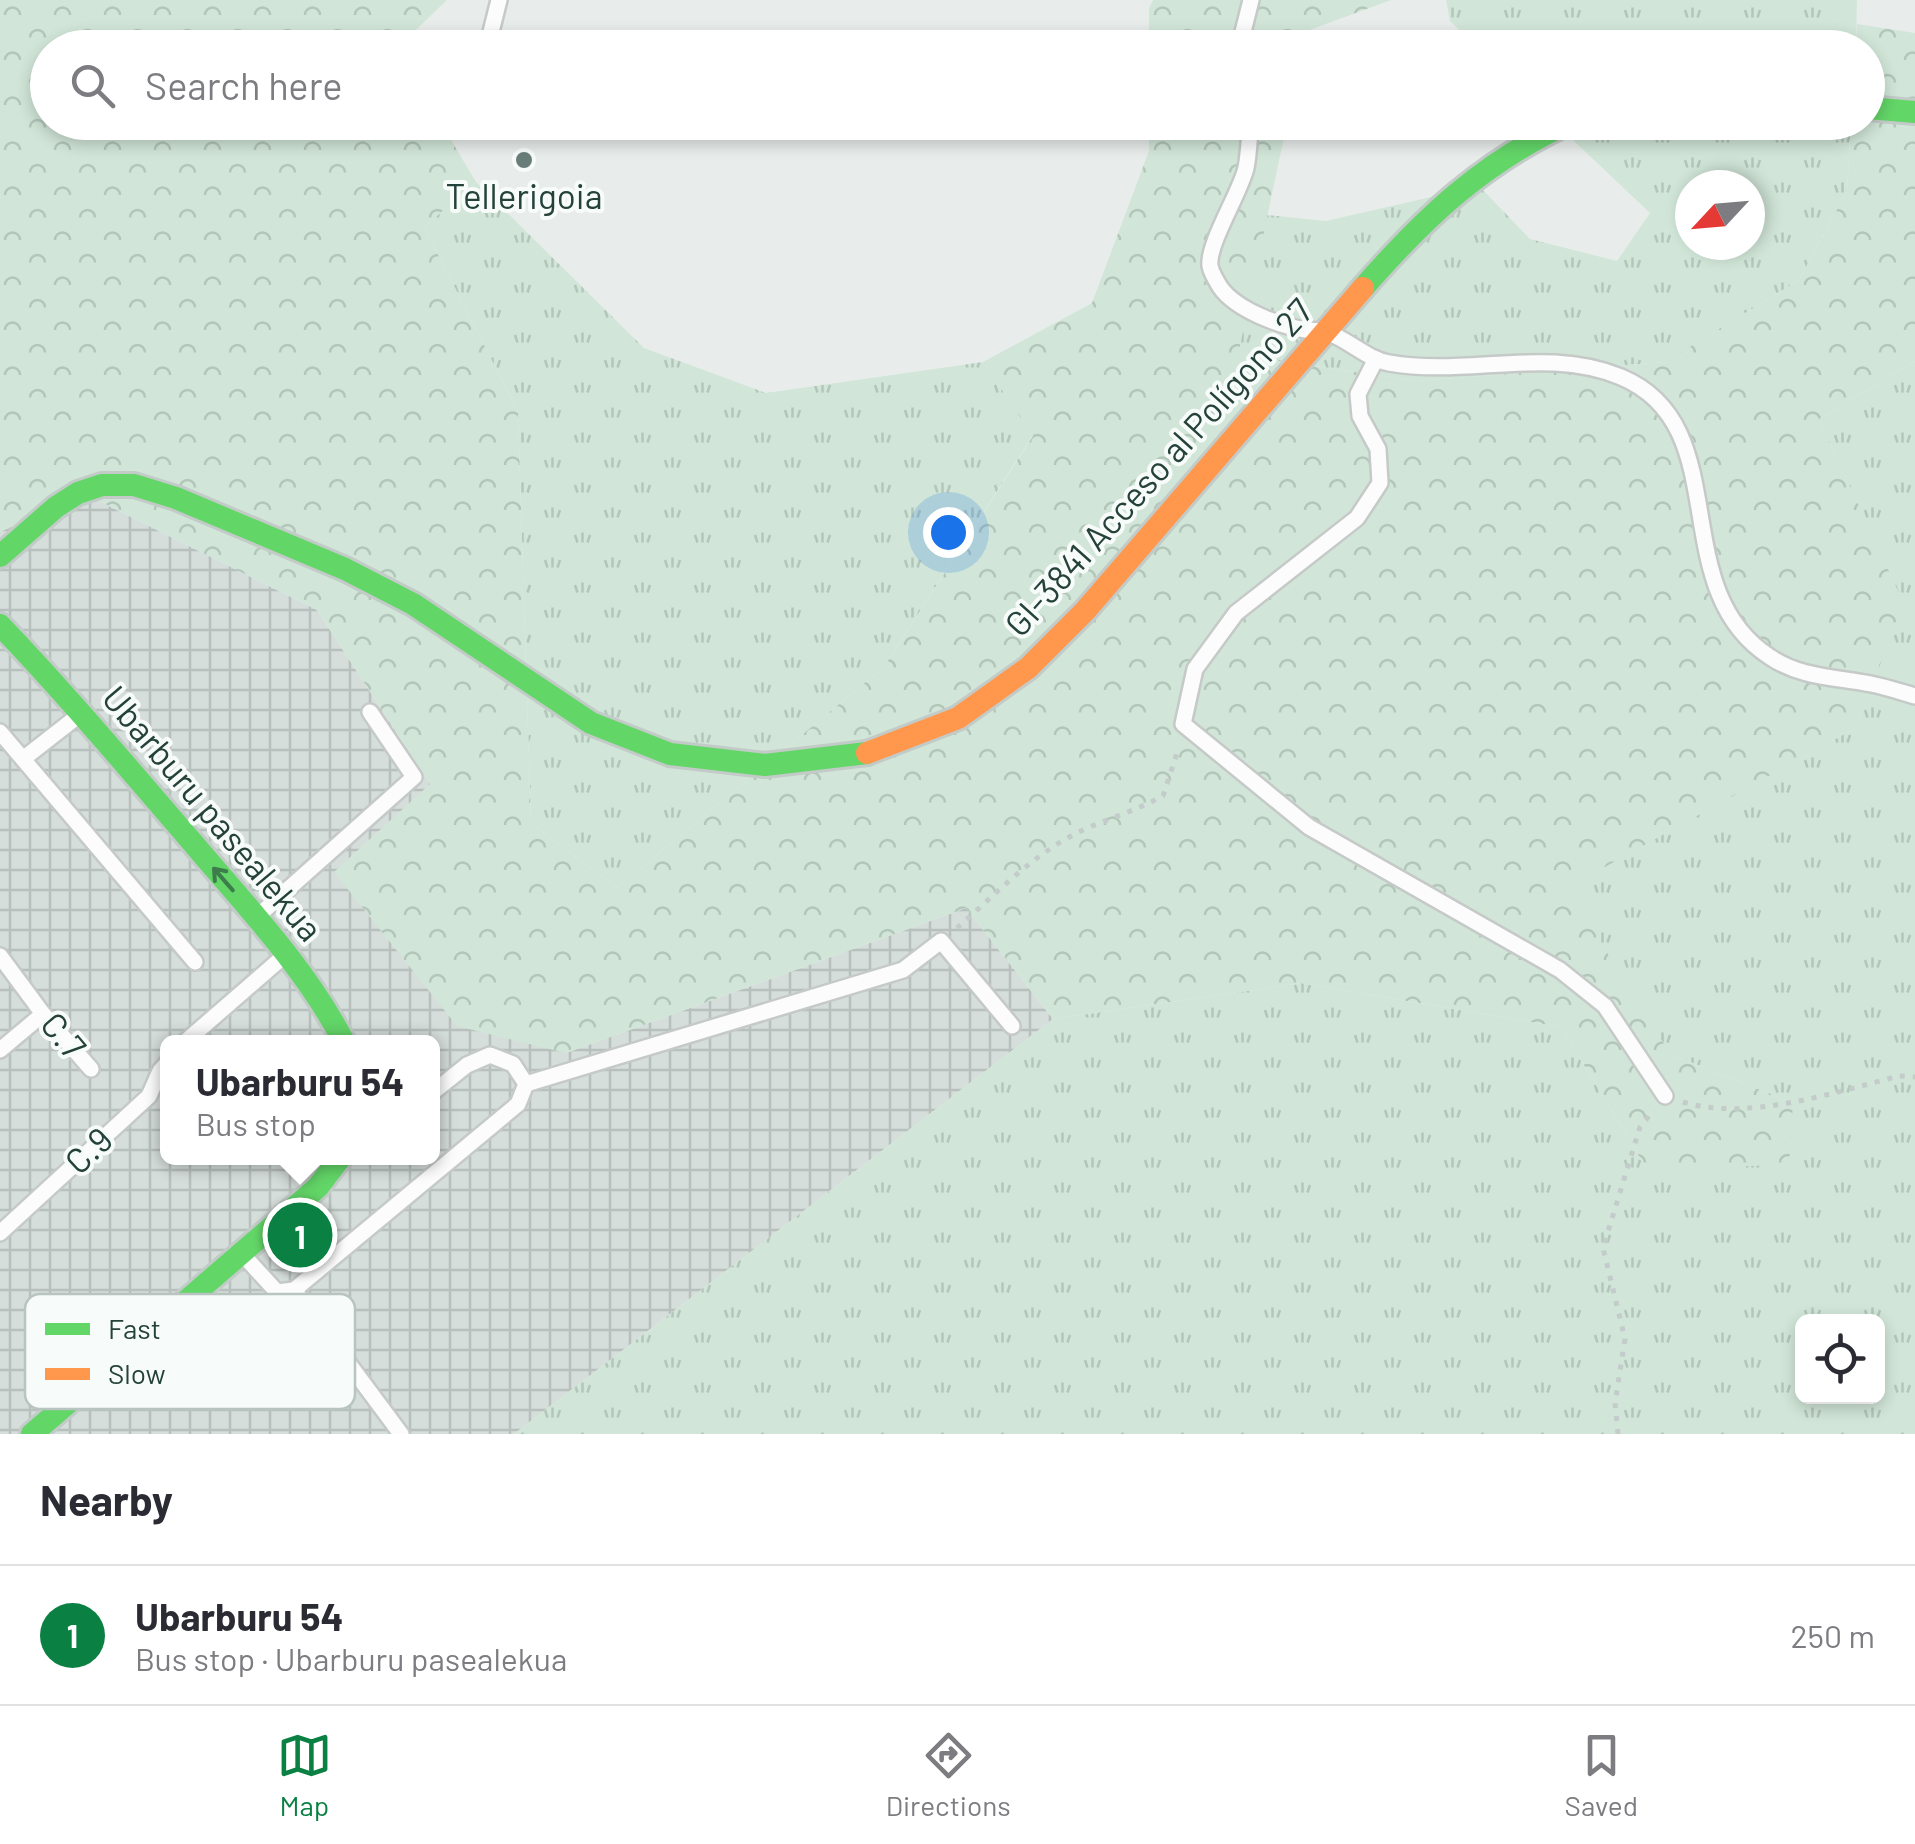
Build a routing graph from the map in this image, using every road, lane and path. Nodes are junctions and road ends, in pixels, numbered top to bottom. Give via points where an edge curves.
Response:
1 (499, 0) edge
2 (1252, 0) edge
3 (492, 30) edge
4 (1244, 30) edge
5 (1885, 109) edge
6 (1915, 112) edge
7 (1248, 140) edge
8 (1536, 140) edge
9 (1327, 332) junction
10 (1376, 359) junction
11 (0, 556) edge
12 (4, 635) edge
13 (1915, 696) edge
14 (370, 712) dead end
15 (81, 714) junction
16 (1183, 724) junction
17 (0, 732) edge
18 (23, 760) junction
19 (256, 918) junction
20 (941, 941) junction
21 (286, 953) junction
22 (0, 956) edge
23 (195, 962) dead end
24 (43, 1014) junction
25 (1012, 1026) dead end
26 (193, 1035) edge
27 (340, 1035) edge
28 (0, 1050) edge
29 (90, 1069) dead end
30 (160, 1071) edge
31 (1915, 1077) edge
32 (526, 1084) junction
33 (440, 1087) edge
34 (1665, 1096) junction
35 (337, 1165) edge
36 (0, 1233) edge
37 (242, 1254) junction
38 (294, 1290) junction
39 (195, 1294) edge
40 (297, 1294) edge
41 (355, 1372) edge
42 (61, 1409) edge
43 (32, 1434) edge
44 (401, 1434) edge
45 (1618, 1434) edge

1 - 3 lane
2 - 4 lane
5 - 6 main road
7 - 9 lane via 1246,167 1210,266 1222,290 1250,311
8 - 9 main road, GI-3841 Acceso al Polígono 27 via 1450,197
9 - 10 lane
9 - 11 main road, GI-3841 Acceso al Polígono 27 via 1028,668 958,718 862,755 765,765 670,754 591,723 412,604 345,568 134,485 78,493
10 - 13 lane via 1454,368 1576,362 1624,378 1662,404 1684,439 1701,538 1738,630 1770,658 1810,676
10 - 16 lane via 1358,394 1360,416 1378,449 1380,484 1357,518 1236,613 1194,668
12 - 15 main road, Ubarburu pasealekua
14 - 19 lane via 414,777
15 - 18 lane
19 -> 15 main road, Ubarburu pasealekua
16 - 20 path via 1163,796 1048,851
16 - 34 lane via 1309,827 1560,970 1606,1006
17 - 18 lane
18 - 23 lane
19 - 21 main road, Ubarburu pasealekua
20 - 25 lane
20 - 32 lane via 902,970
21 - 26 lane
21 - 27 main road, Ubarburu pasealekua
22 - 24 lane, C.7
24 - 28 lane
24 - 29 lane, C.7
30 - 36 lane, C.9 via 149,1096
31 - 34 path via 1764,1106 1706,1109
32 - 33 lane via 513,1064 490,1055
32 - 38 lane via 518,1104
34 - 45 path via 1640,1128 1602,1248 1626,1340 1614,1403
35 - 37 main road
37 - 38 lane via 277,1292
37 - 39 main road
38 - 40 lane
41 - 44 lane
42 - 43 main road

